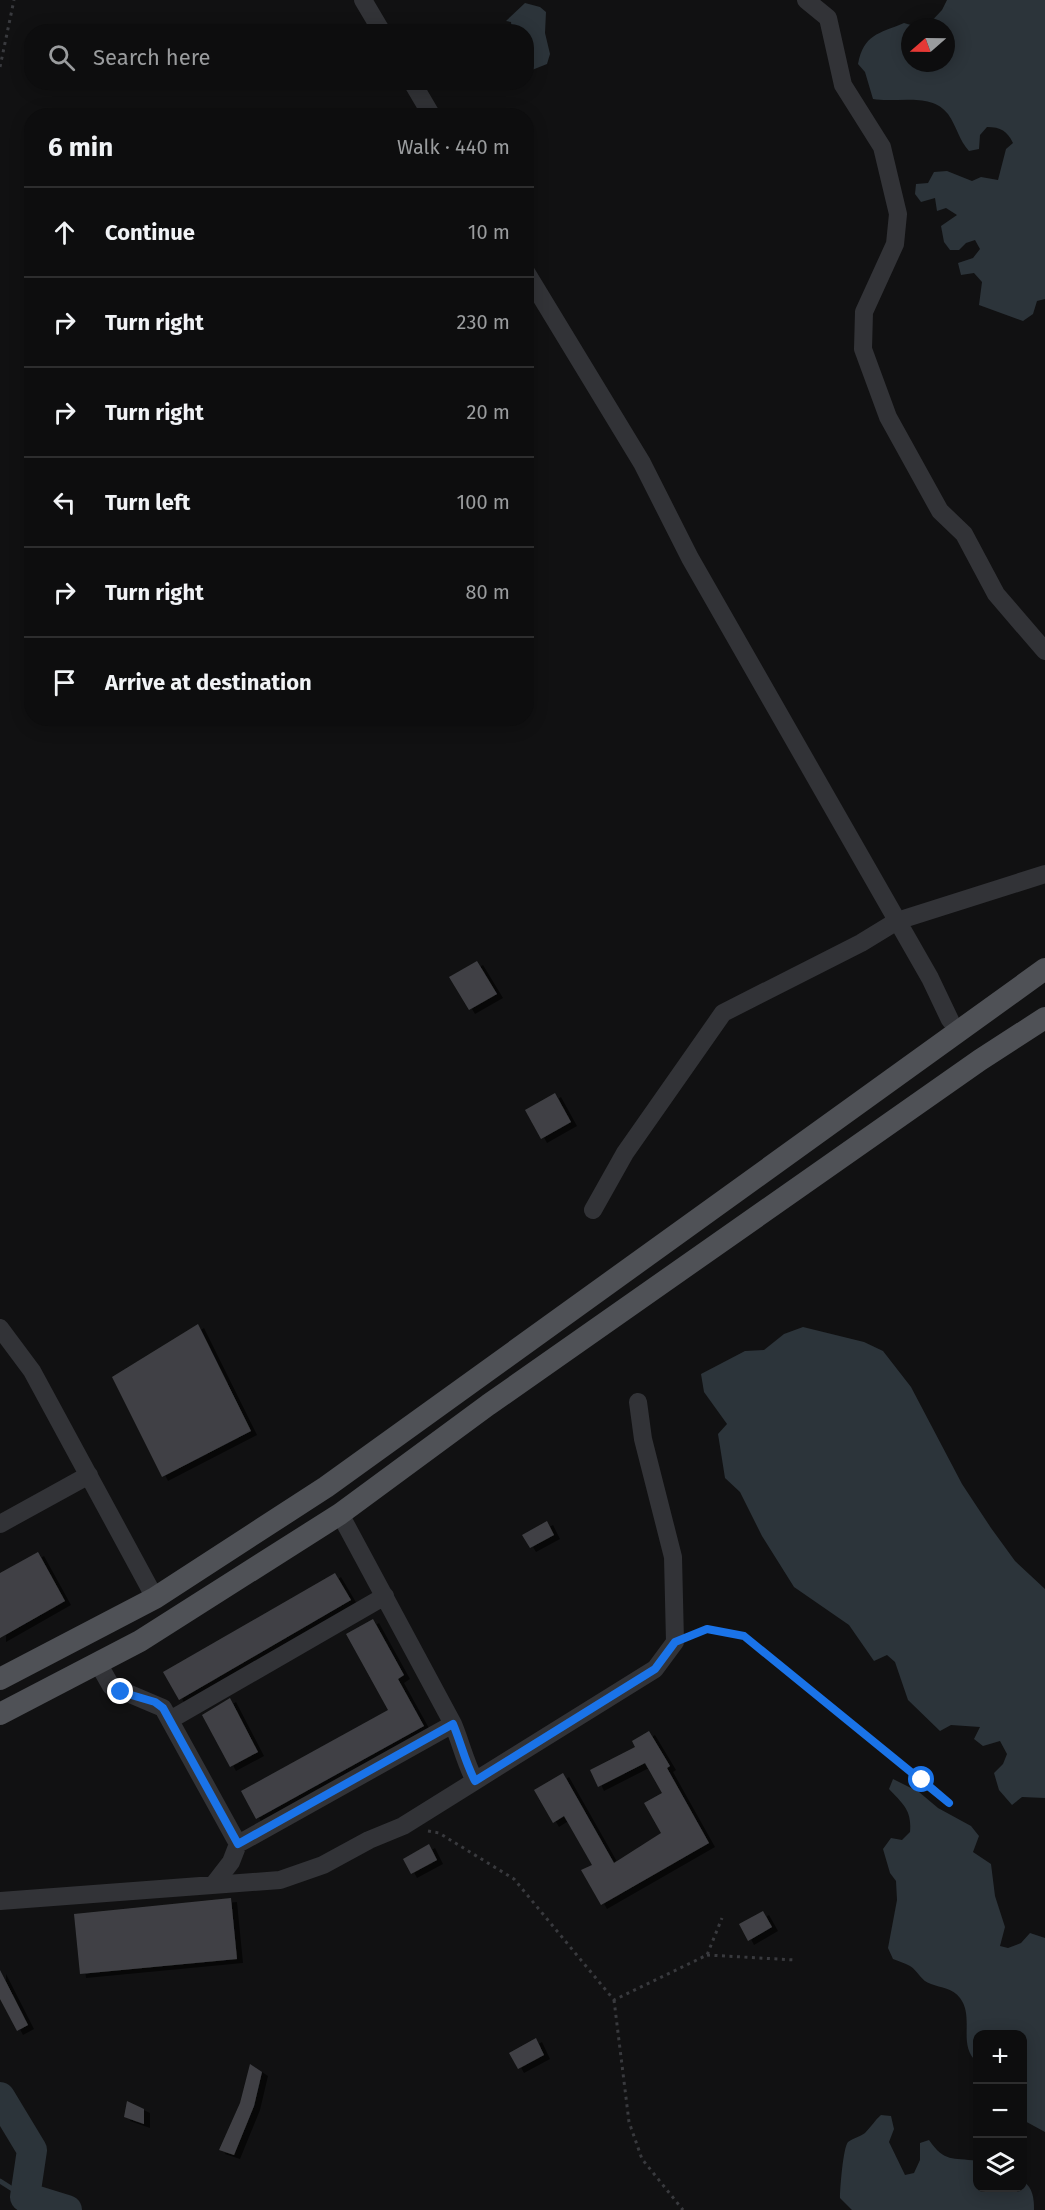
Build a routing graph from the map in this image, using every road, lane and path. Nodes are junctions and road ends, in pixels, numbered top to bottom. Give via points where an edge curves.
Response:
1 (14, 0) edge
2 (363, 0) edge
3 (806, 0) edge
4 (376, 24) edge
5 (0, 67) edge
6 (417, 90) edge
7 (427, 108) edge
8 (534, 285) edge
9 (1045, 651) edge
10 (1045, 874) edge
11 (897, 921) junction
12 (1045, 969) edge
13 (1045, 1018) edge
14 (950, 1020) dead end
15 (593, 1210) dead end
16 (0, 1328) edge
17 (638, 1402) dead end
18 (88, 1475) junction
19 (340, 1514) junction
20 (0, 1524) edge
21 (385, 1596) junction
22 (155, 1598) junction
23 (675, 1642) junction
24 (98, 1663) junction
25 (0, 1679) edge
26 (0, 1714) edge
27 (170, 1720) junction
28 (453, 1724) junction
29 (922, 1780) dead end
30 (475, 1781) junction
31 (403, 1826) junction
32 (238, 1844) junction
33 (214, 1884) junction
34 (0, 1901) edge
35 (722, 1918) dead end
36 (707, 1955) junction
37 (795, 1960) dead end
38 (614, 2000) junction
39 (683, 2210) edge

1 - 5 path
2 - 4 street
3 - 9 street via 828,18 843,85 882,147 898,214 895,244 864,312 863,349 888,417 940,512 964,534 996,594
6 - 7 street
8 - 11 street via 642,463 690,558
10 - 11 street
11 - 14 street
11 - 15 street via 723,1012 625,1153
12 - 22 main road via 326,1486
13 - 19 main road via 535,1371
16 - 18 street via 32,1371
17 - 23 street via 643,1439 673,1557
18 - 20 street
18 - 22 street
19 - 21 street
19 - 24 main road via 140,1641
21 - 27 street
21 - 28 street
22 - 25 main road
23 - 29 path via 707,1629 744,1636 949,1803
23 - 30 street via 655,1669
24 - 26 main road
24 - 27 street via 111,1686 155,1702
27 - 32 street
28 - 30 street
28 - 32 street
30 - 31 street
31 - 33 street via 280,1880
31 - 38 path via 439,1833 514,1879
32 - 33 street via 231,1862
33 - 34 street
35 - 36 path
36 - 37 path
36 - 38 path
38 - 39 path via 629,2122 642,2159

